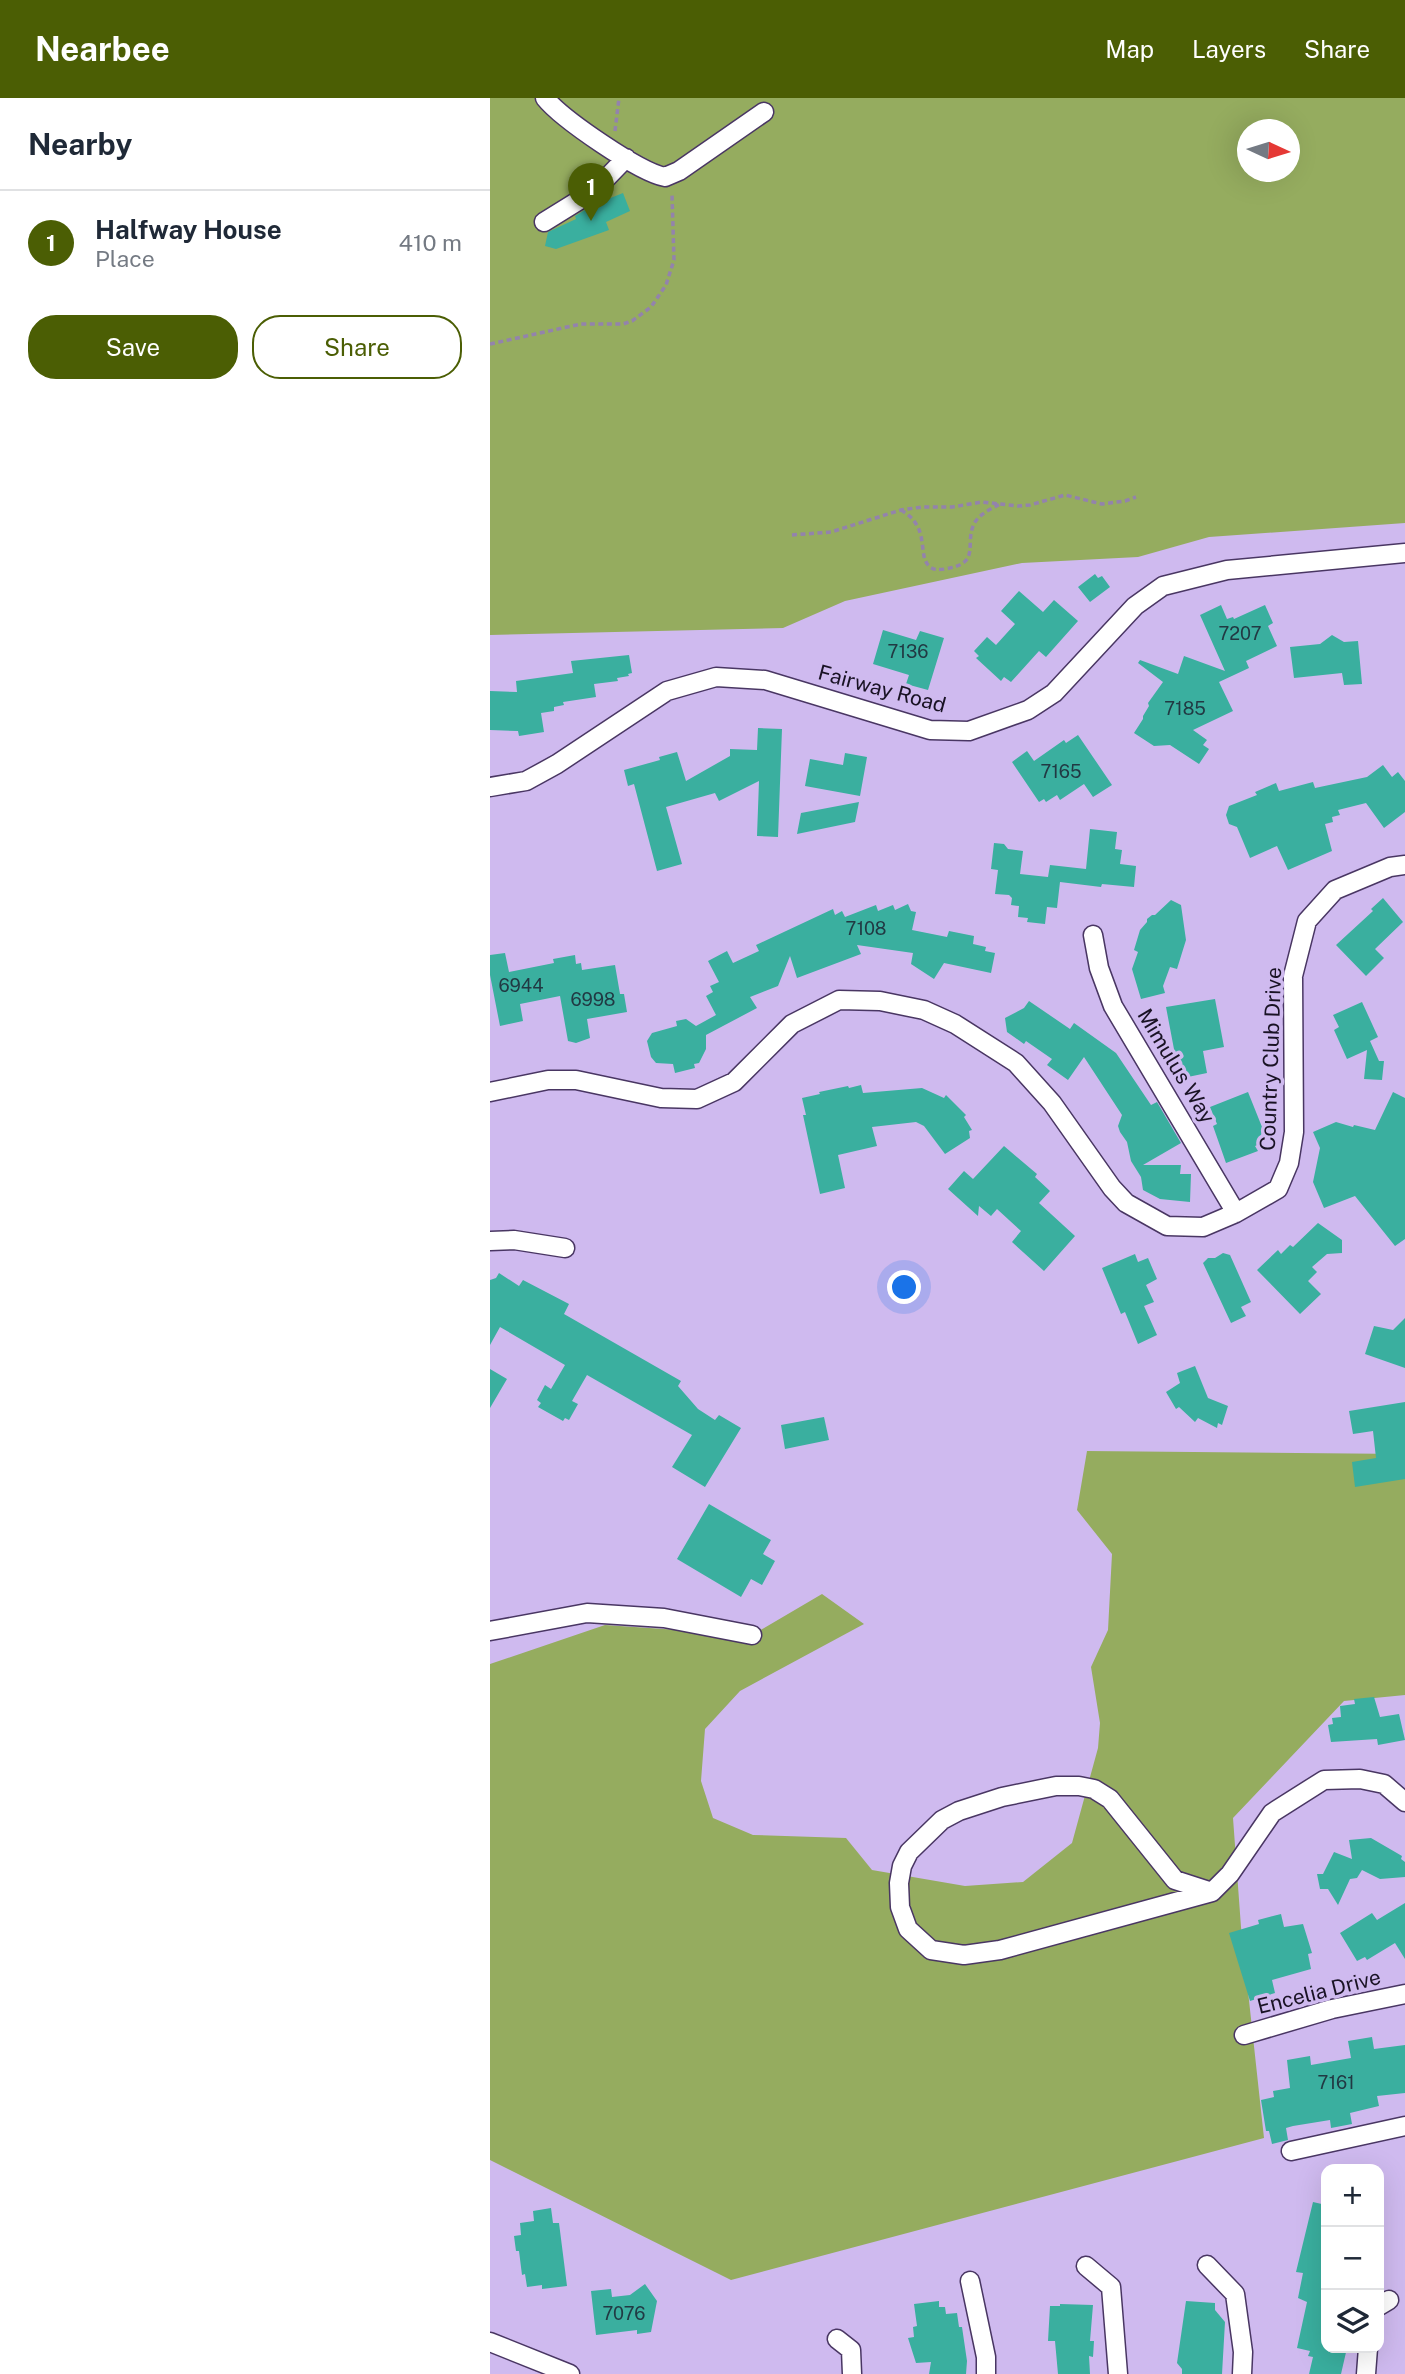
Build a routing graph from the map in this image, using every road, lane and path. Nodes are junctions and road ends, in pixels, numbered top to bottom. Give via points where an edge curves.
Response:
1 (545, 98) edge
2 (619, 98) edge
3 (764, 112) dead end
4 (619, 154) junction
5 (671, 175) junction
6 (544, 222) dead end
7 (490, 344) edge
8 (1136, 497) dead end
9 (1002, 503) junction
10 (901, 510) junction
11 (792, 534) dead end
12 (1405, 553) edge
13 (490, 787) edge
14 (1405, 865) edge
15 (1093, 935) dead end
16 (490, 1092) edge
17 (1236, 1213) junction
18 (490, 1241) edge
19 (565, 1248) dead end
20 (490, 1631) edge
21 (752, 1635) dead end
22 (1405, 1802) edge
23 (1212, 1892) junction
24 (1405, 1994) edge
25 (1244, 2035) dead end
26 (1405, 2126) edge
27 (1292, 2151) dead end
28 (1207, 2265) dead end
29 (1086, 2266) dead end
30 (970, 2281) dead end
31 (837, 2339) dead end
32 (490, 2342) edge
33 (1368, 2353) edge
34 (570, 2374) edge
35 (852, 2374) edge
36 (986, 2374) edge
37 (1118, 2374) edge
38 (1242, 2374) edge
39 (1366, 2374) edge

1 - 4 street via 572,123
2 - 4 path
3 - 5 street
4 - 5 street via 659,176
4 - 6 street via 594,191
5 - 7 path via 674,260 666,285 651,307 623,324 581,324
8 - 9 path via 1102,504 1065,495 1030,505
9 - 10 path
9 - 10 path via 974,524 965,561 938,570 926,562 915,521
10 - 11 path via 831,533
12 - 13 street, Fairway Road via 1227,570 1163,586 1135,606 1054,693 1028,710 969,731 930,730 765,680 716,677 667,691 526,781
14 - 17 street, Country Club Drive via 1335,890 1307,921 1293,976 1294,1132 1289,1163 1278,1189
15 - 17 street, Mimulus Way via 1099,968 1114,1006
16 - 17 street, Country Club Drive via 548,1080 576,1080 661,1098 697,1099 734,1082 792,1024 839,1000 880,1001 924,1010 955,1024 1016,1063 1052,1103 1126,1203 1167,1226 1203,1227
18 - 19 street
20 - 21 street via 587,1613 664,1618
22 - 23 street via 1384,1784 1324,1780 1272,1813
23 - 23 street via 1000,1950 964,1955 931,1950 908,1929 898,1883 909,1852 942,1820 1002,1797 1079,1786 1111,1799 1175,1880
24 - 25 street, Encelia Drive
26 - 27 street
28 - 38 street via 1235,2294
29 - 37 street via 1111,2287
30 - 36 street
31 - 35 street via 851,2350
32 - 34 street
33 - 39 street

